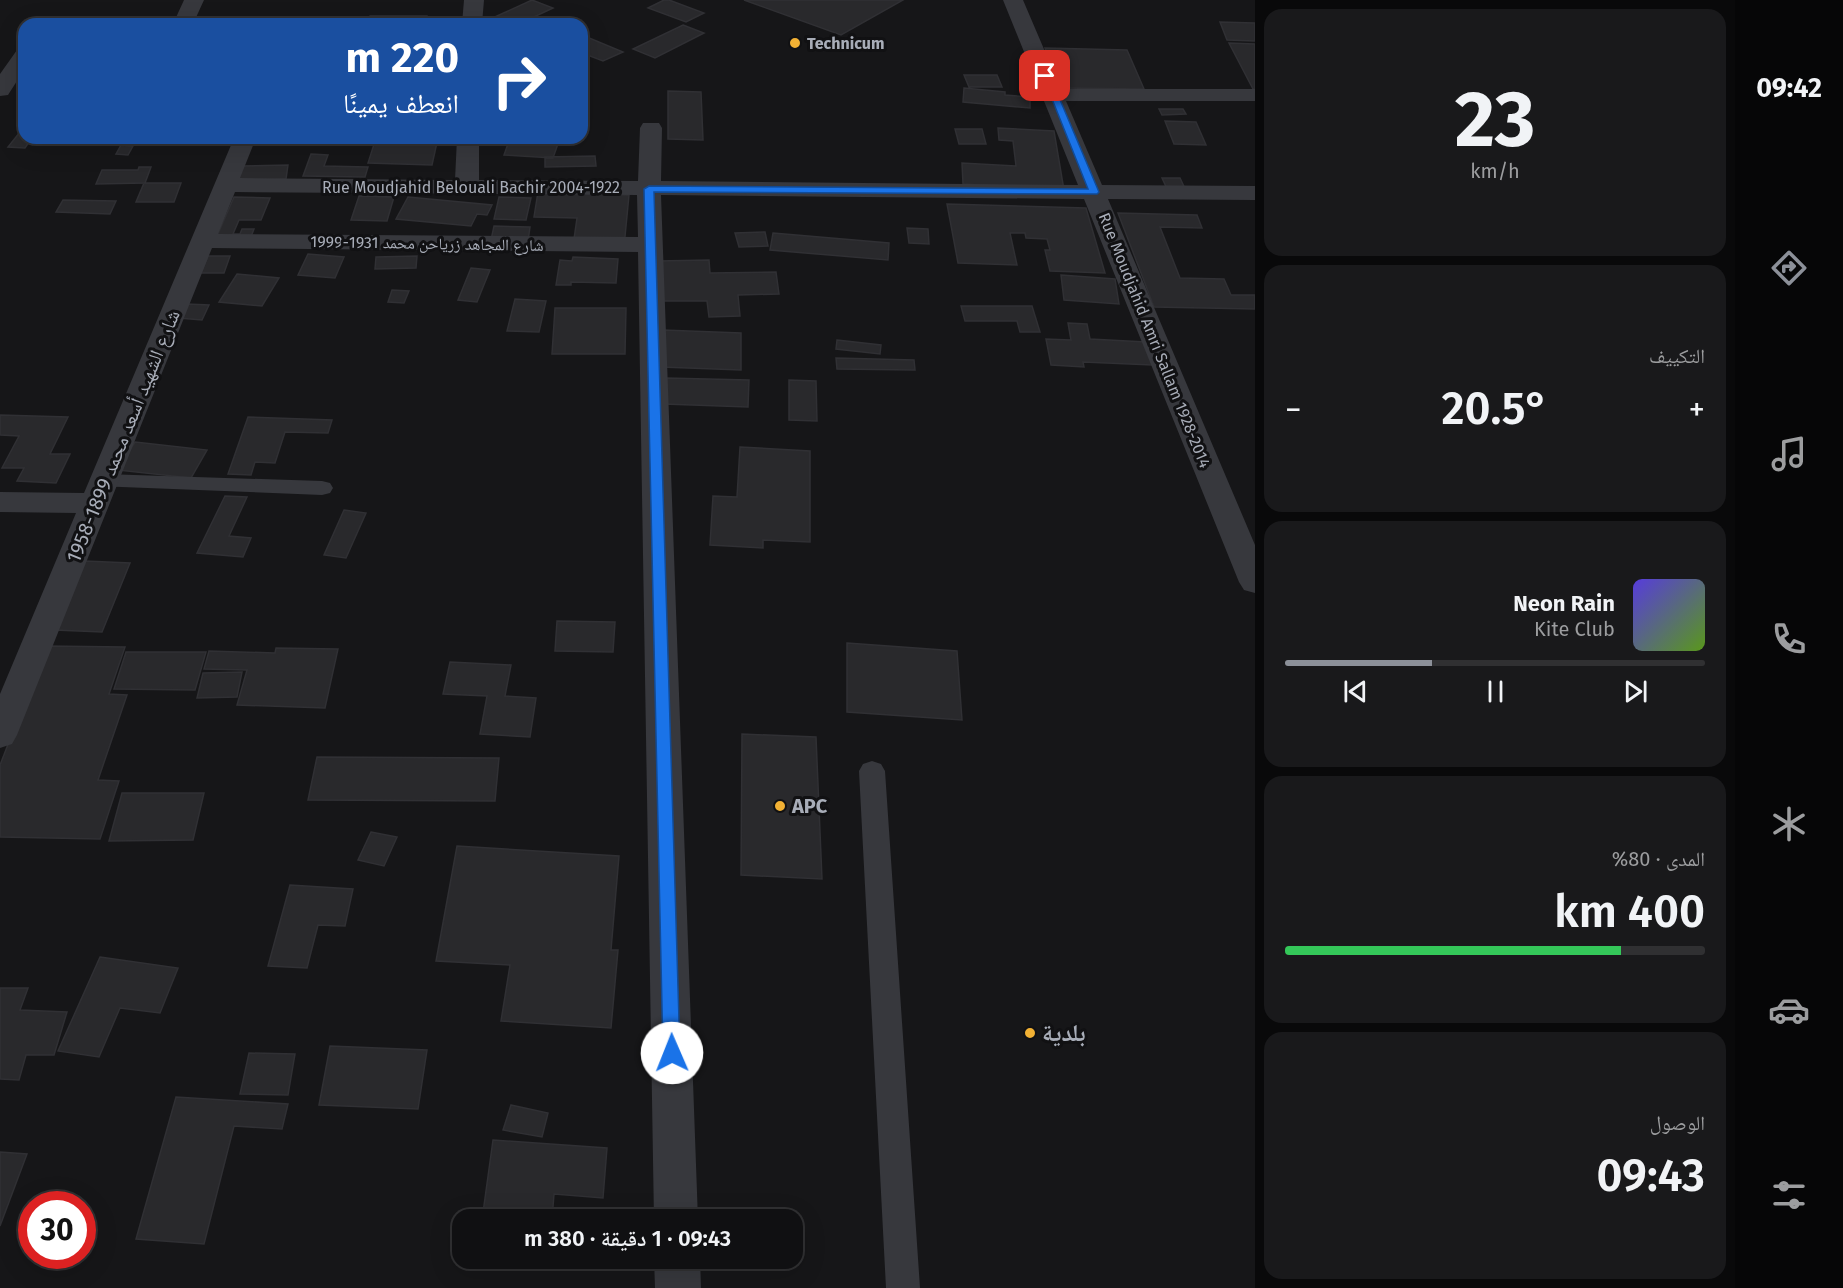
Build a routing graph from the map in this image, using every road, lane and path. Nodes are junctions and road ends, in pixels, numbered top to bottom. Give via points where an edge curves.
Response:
1 (194, 0) edge
2 (474, 0) edge
3 (1013, 0) edge
4 (186, 18) edge
5 (472, 18) edge
6 (18, 50) edge
7 (0, 90) edge
8 (1053, 95) junction
9 (1255, 95) edge
10 (651, 128) dead end
11 (243, 144) edge
12 (468, 144) edge
13 (226, 185) junction
14 (467, 187) junction
15 (649, 189) junction
16 (1094, 192) junction
17 (1255, 194) edge
18 (204, 241) junction
19 (650, 245) junction
20 (322, 488) dead end
21 (100, 492) junction
22 (0, 502) edge
23 (1226, 510) junction
24 (1255, 510) edge
25 (1255, 582) edge
26 (0, 735) edge
27 (872, 771) dead end
28 (676, 1209) edge
29 (677, 1269) edge
30 (678, 1288) edge
31 (903, 1288) edge

1 - 4 street
2 - 5 street
3 - 8 street, Rue Moudjahid Amri Sallam 1928-2014
6 - 7 street
8 - 9 street
8 - 16 street, Rue Moudjahid Amri Sallam 1928-2014
10 - 15 street
11 - 13 street, شارع الشهيد أسعد محمد 1899-1958
12 - 14 street
13 - 14 street, Rue Moudjahid Belouali Bachir 2004-1922
13 - 18 street, شارع الشهيد أسعد محمد 1899-1958
14 - 15 street, Rue Moudjahid Belouali Bachir 2004-1922
15 - 16 street, Rue Moudjahid Belouali Bachir 2004-1922
15 - 19 street
16 - 17 street, Rue Moudjahid Belouali Bachir 2004-1922
16 - 23 street, Rue Moudjahid Amri Sallam 1928-2014
18 - 19 street, شارع المجاهد زرياحن محمد 1931-1999
18 - 21 street, شارع الشهيد أسعد محمد 1899-1958
19 - 28 street
20 - 21 lane
21 - 22 street
21 - 26 street, شارع الشهيد أسعد محمد 1899-1958
23 - 24 street
23 - 25 street, Rue Moudjahid Amri Sallam 1928-2014
27 - 31 lane
29 - 30 street

